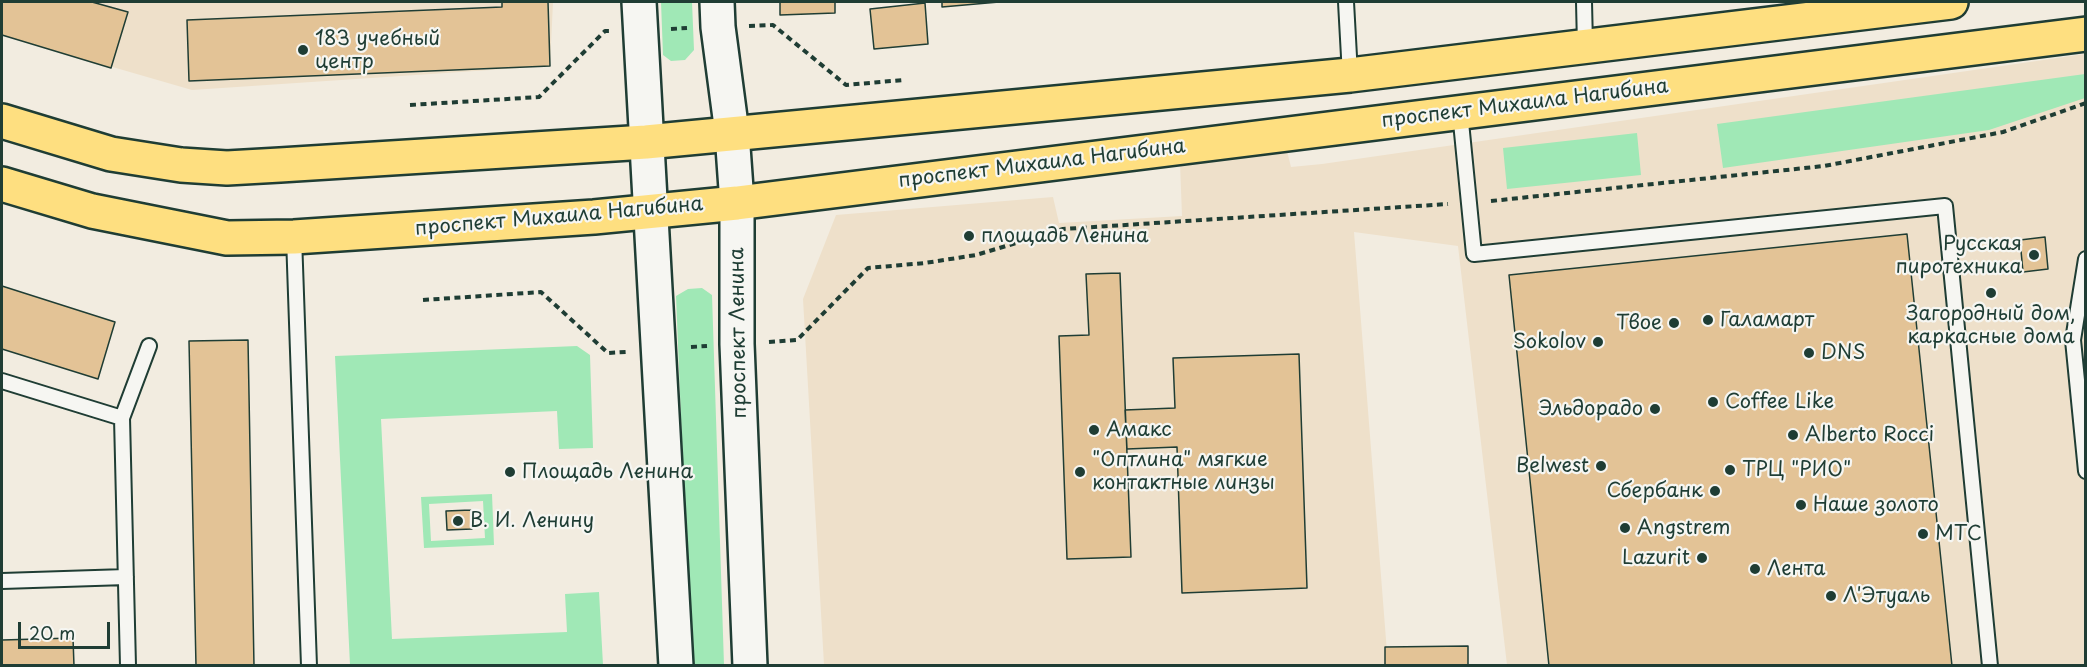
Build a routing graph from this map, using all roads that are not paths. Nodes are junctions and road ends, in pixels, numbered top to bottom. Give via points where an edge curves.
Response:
1 (639, 2) edge
2 (717, 2) edge
3 (1346, 2) edge
4 (1584, 2) edge
5 (1952, 2) edge
6 (2085, 34) edge
7 (1585, 45) junction
8 (1350, 75) junction
9 (1460, 111) junction
10 (2, 121) edge
11 (732, 133) junction
12 (646, 142) junction
13 (2, 184) edge
14 (737, 203) junction
15 (650, 212) junction
16 (294, 237) junction
17 (2085, 259) edge
18 (149, 346) dead end
19 (2, 381) edge
20 (122, 418) junction
21 (2085, 471) edge
22 (126, 576) junction
23 (2, 581) edge
24 (128, 666) edge
25 (309, 666) edge
26 (676, 666) edge
27 (750, 666) edge
28 (1990, 666) edge

1 - 12 main road
2 - 11 main road, проспект Ленина
3 - 8 lane
4 - 7 lane
5 - 7 main road
6 - 9 main road, проспект Михаила Нагибина
7 - 8 main road
8 - 11 main road
9 - 14 main road, проспект Михаила Нагибина
9 - 28 lane via 1474,254 1945,206
10 - 12 main road via 111,154 227,168
11 - 12 main road
11 - 14 main road, проспект Ленина
12 - 15 main road
13 - 16 main road, проспект Михаила Нагибина via 92,211 227,238
14 - 15 main road, проспект Михаила Нагибина
14 - 27 main road, проспект Ленина via 737,344
15 - 16 main road, проспект Михаила Нагибина
15 - 26 main road
16 - 25 lane
17 - 21 lane via 2073,340
18 - 20 lane
19 - 20 lane
20 - 22 lane
22 - 23 lane
22 - 24 lane

